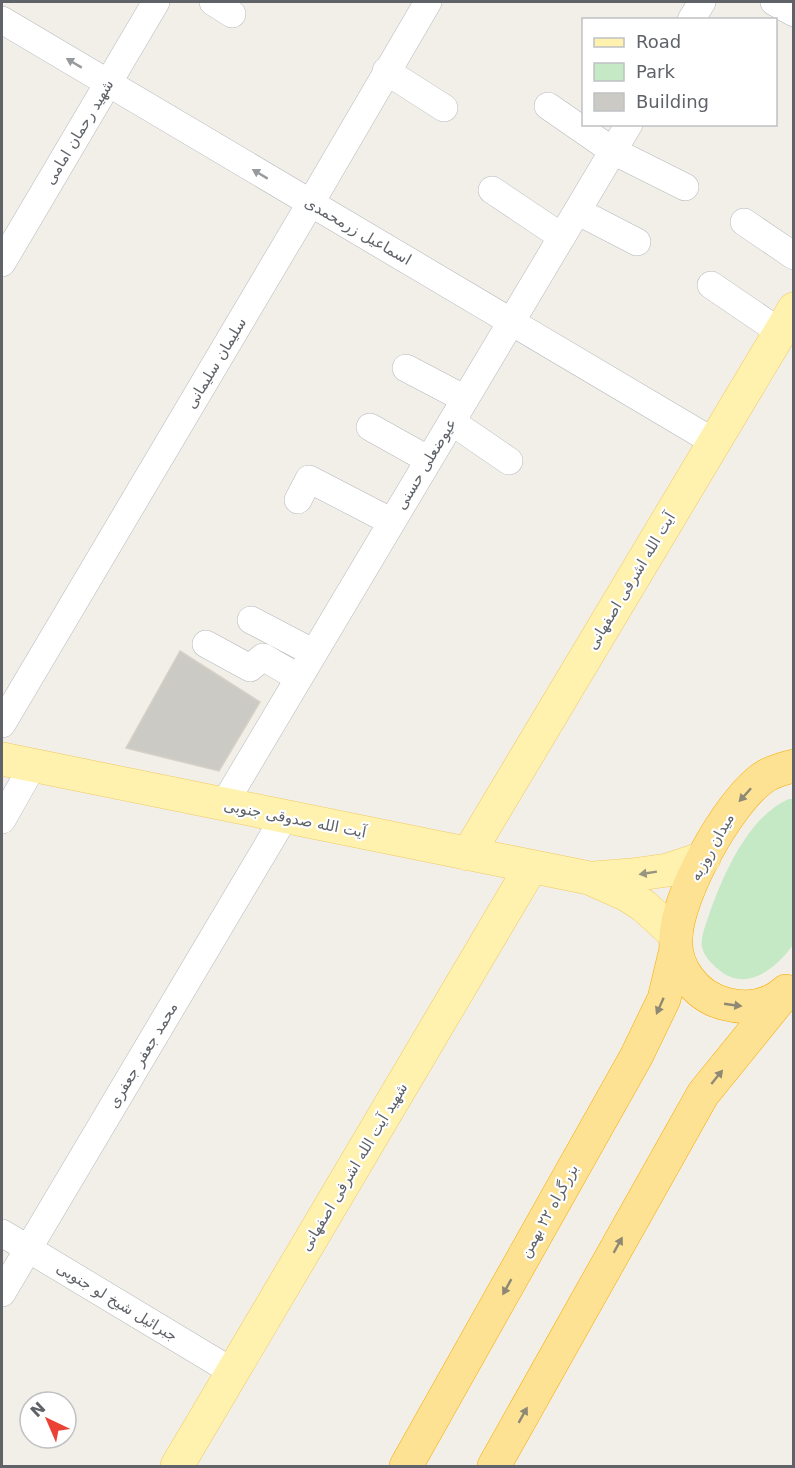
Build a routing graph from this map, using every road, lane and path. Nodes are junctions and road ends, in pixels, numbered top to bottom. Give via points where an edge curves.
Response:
1 (156, 2) edge
2 (428, 2) edge
3 (702, 2) edge
4 (774, 2) edge
5 (794, 13) edge
6 (692, 18) edge
7 (2, 20) edge
8 (386, 71) junction
9 (108, 83) junction
10 (548, 106) dead end
11 (444, 108) dead end
12 (628, 126) edge
13 (613, 151) junction
14 (685, 187) dead end
15 (492, 190) dead end
16 (310, 204) junction
17 (577, 211) junction
18 (744, 222) dead end
19 (562, 237) junction
20 (638, 242) dead end
21 (794, 256) edge
22 (2, 263) edge
23 (711, 285) dead end
24 (787, 320) edge
25 (511, 322) junction
26 (406, 368) dead end
27 (465, 399) junction
28 (452, 422) junction
29 (370, 427) dead end
30 (714, 442) junction
31 (429, 460) junction
32 (509, 461) dead end
33 (298, 500) dead end
34 (392, 522) junction
35 (251, 620) dead end
36 (207, 644) dead end
37 (314, 653) junction
38 (299, 678) junction
39 (2, 724) edge
40 (2, 759) edge
41 (788, 762) edge
42 (33, 765) junction
43 (224, 804) junction
44 (285, 816) junction
45 (2, 820) edge
46 (468, 854) junction
47 (704, 858) junction
48 (531, 867) junction
49 (589, 878) junction
50 (676, 942) junction
51 (789, 989) edge
52 (2, 1233) edge
53 (28, 1249) junction
54 (2, 1293) edge
55 (233, 1372) junction
56 (177, 1467) edge
57 (406, 1467) edge
58 (494, 1467) edge

1 - 9 street, شهید رحمان امامی
2 - 8 street, سلیمان سلیمانی
3 - 6 street
4 - 5 street
9 -> 7 street, اسماعیل زرمحمدی
8 - 11 street
8 - 16 street, سلیمان سلیمانی
16 -> 9 street, اسماعیل زرمحمدی
9 - 22 street, شهید رحمان امامی
10 - 13 street
12 - 13 street, عیوضعلی حسنی
13 - 14 street
13 - 17 street, عیوضعلی حسنی
15 - 19 street
16 - 25 street, اسماعیل زرمحمدی
16 - 39 street, سلیمان سلیمانی
17 - 19 street, عیوضعلی حسنی
17 - 20 street
18 - 21 street
19 - 25 street, عیوضعلی حسنی
23 - 24 street
24 - 30 main road, آیت الله اشرفی اصفهانی
25 - 27 street, عیوضعلی حسنی
25 - 30 street, اسماعیل زرمحمدی
26 - 27 street
27 - 28 street, عیوضعلی حسنی
28 - 31 street, عیوضعلی حسنی
28 - 32 street
29 - 31 street
30 - 46 main road, آیت الله اشرفی اصفهانی
31 - 34 street, عیوضعلی حسنی
33 - 34 street via 309,479
34 - 37 street, عیوضعلی حسنی
35 - 37 street
36 - 38 street via 250,668 263,657
37 - 38 street, عیوضعلی حسنی
38 - 43 street, عیوضعلی حسنی
40 - 42 main road, آیت الله صدوقی جنوبی
41 -> 47 highway, میدان روزبه via 761,779 735,806
42 - 43 main road, آیت الله صدوقی جنوبی
42 - 45 street
43 - 44 main road, آیت الله صدوقی جنوبی
44 - 46 main road, آیت الله صدوقی جنوبی
44 - 53 street, محمد جعفر جعفری
46 - 48 main road, آیت الله صدوقی جنوبی
47 -> 49 main road via 668,870
47 - 50 highway, میدان روزبه via 682,911
48 - 49 main road, آیت الله صدوقی جنوبی
48 - 55 main road, شهید آیت الله اشرفی اصفهانی
49 - 50 main road via 644,906
50 -> 51 highway via 681,966 690,981 717,1002 752,1007
50 -> 57 highway, بزرگراه ۲۲ بهمن via 664,999 636,1057
58 -> 51 highway via 703,1094
52 - 53 street, جبرائیل شیخ لو جنوبی
53 - 54 street, محمد جعفر جعفری
53 - 55 street, جبرائیل شیخ لو جنوبی
55 - 56 main road, شهید آیت الله اشرفی اصفهانی

